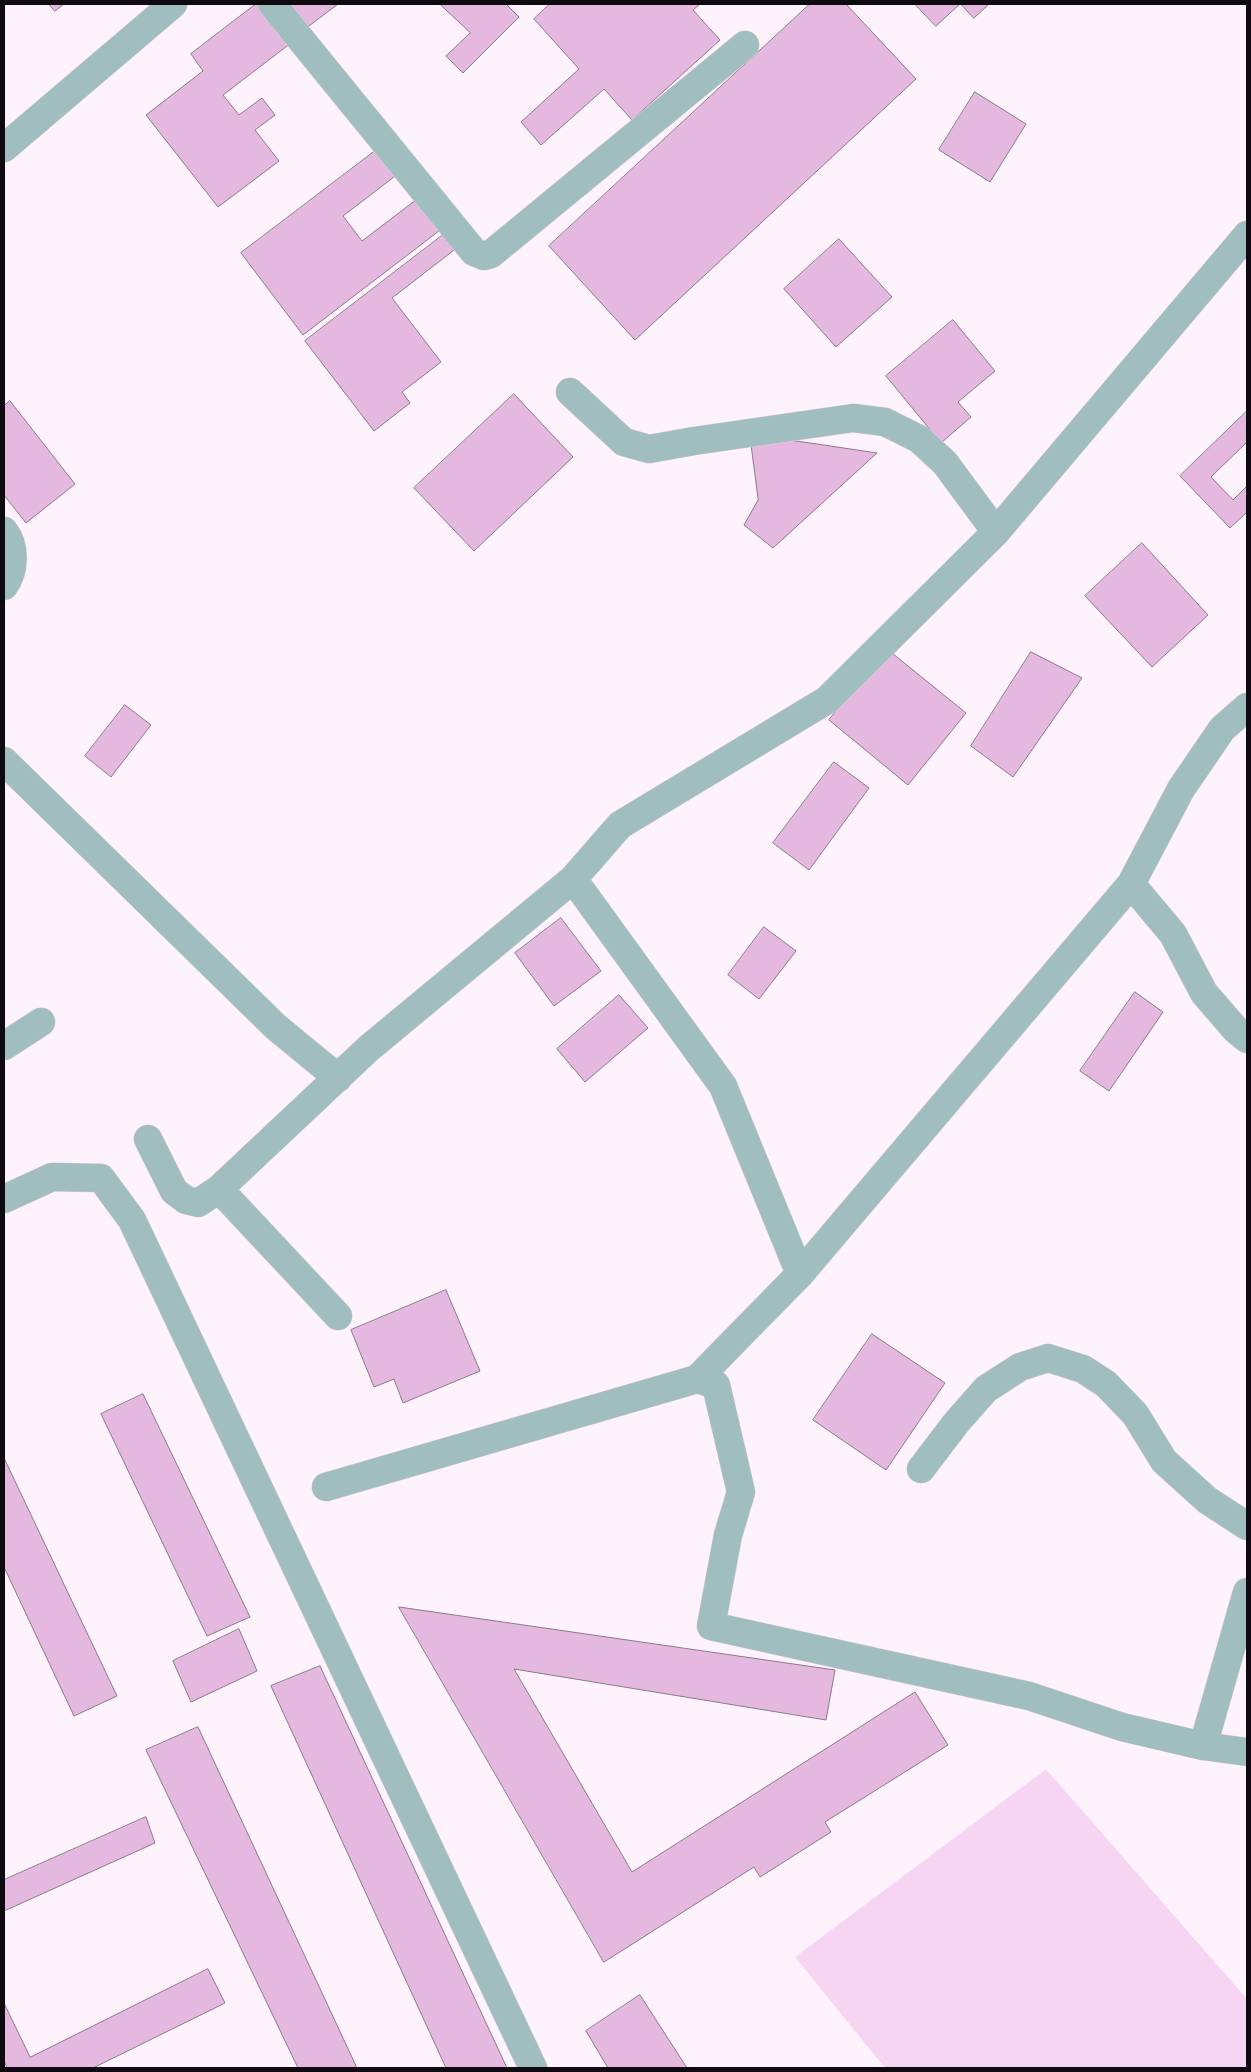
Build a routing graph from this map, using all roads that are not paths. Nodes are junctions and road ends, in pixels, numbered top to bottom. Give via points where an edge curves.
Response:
1 (173, 4) edge
2 (272, 4) edge
3 (745, 45) dead end
4 (4, 148) edge
5 (1247, 235) edge
6 (570, 392) dead end
7 (4, 531) edge
8 (996, 532) junction
9 (4, 586) edge
10 (1247, 707) edge
11 (4, 761) edge
12 (573, 879) junction
13 (1131, 884) junction
14 (41, 1022) dead end
15 (1247, 1039) edge
16 (4, 1046) edge
17 (338, 1078) junction
18 (148, 1140) dead end
19 (219, 1189) junction
20 (4, 1199) edge
21 (800, 1274) junction
22 (338, 1316) dead end
23 (697, 1378) junction
24 (921, 1469) dead end
25 (326, 1488) dead end
26 (1247, 1526) edge
27 (1247, 1592) edge
28 (1203, 1746) junction
29 (1247, 1752) edge
30 (533, 2068) edge

1 - 4 street
2 - 3 street via 474,252 484,256 491,254
5 - 8 street
6 - 8 street via 624,442 649,449 853,418 885,422 919,439 945,463
7 - 9 street via 13,554
8 - 12 street via 828,700 620,825
10 - 13 street via 1222,730 1181,789
11 - 17 street via 276,1027
12 - 17 street via 369,1048
12 - 21 street via 724,1086
13 - 15 street via 1173,934 1204,993
13 - 21 street
14 - 16 street
17 - 19 street
18 - 19 street via 174,1191 186,1200 198,1203
19 - 22 street
20 - 30 street via 52,1177 101,1178 132,1220
21 - 23 street
23 - 25 street
23 - 28 street via 716,1385 741,1492 728,1535 711,1626 1029,1696 1122,1727
24 - 26 street via 986,1389 1020,1367 1048,1358 1083,1369 1106,1384 1135,1414 1164,1461 1207,1500
27 - 28 street
28 - 29 street

